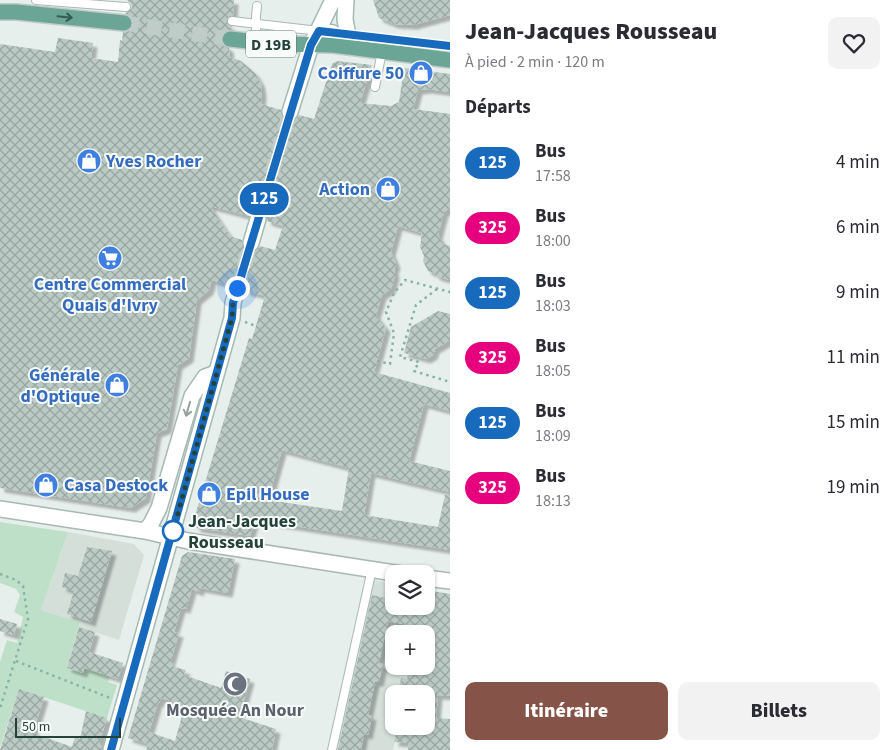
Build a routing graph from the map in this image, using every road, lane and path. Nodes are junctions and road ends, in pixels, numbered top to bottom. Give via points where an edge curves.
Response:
1 (36, 0) edge
2 (333, 0) edge
3 (346, 0) edge
4 (257, 6) dead end
5 (126, 7) dead end
6 (0, 12) edge
7 (232, 21) dead end
8 (124, 24) tunnel mouth
9 (255, 25) junction
10 (326, 32) junction
11 (230, 39) tunnel mouth
12 (350, 41) junction
13 (256, 42) junction
14 (311, 45) junction
15 (450, 46) edge
16 (382, 51) junction
17 (450, 60) edge
18 (375, 86) dead end
19 (290, 112) tunnel mouth
20 (258, 219) tunnel mouth
21 (251, 243) tunnel mouth
22 (237, 288) tunnel mouth
23 (438, 289) junction
24 (450, 292) edge
25 (377, 361) dead end
26 (216, 373) junction
27 (450, 382) edge
28 (0, 509) edge
29 (145, 531) junction
30 (172, 538) junction
31 (372, 569) junction
32 (385, 571) edge
33 (0, 574) edge
34 (435, 579) edge
35 (450, 581) edge
36 (16, 661) junction
37 (125, 700) junction
38 (0, 708) edge
39 (111, 750) edge
40 (332, 750) edge

1 - 5 lane
2 - 10 main road
3 - 12 main road
4 - 9 lane
6 -> 8 main road
7 - 9 lane, D 19B
9 - 10 lane, D 19B
9 - 13 lane
10 - 12 lane, D 19B
10 - 14 main road
11 - 13 main road, D 19B
12 - 14 main road, D 19B
12 - 15 lane, D 19B
12 - 16 main road, D 19B
13 - 14 main road, D 19B
14 - 19 main road
16 - 17 main road, D 19B
16 - 18 lane
20 - 21 main road
22 - 26 main road
23 - 24 path
23 - 25 path via 405,280 394,293 386,312 394,333 390,364
23 - 27 path via 416,305 400,357 419,362 414,371
26 -> 29 main road via 205,377 192,396 160,508
26 - 30 main road
28 - 29 main road
29 - 30 main road
30 - 31 main road
30 - 37 main road
31 - 32 main road
31 - 40 lane
33 - 36 path via 23,586 28,619
34 - 35 main road
36 - 37 path via 114,700
36 - 38 path
37 - 39 main road

